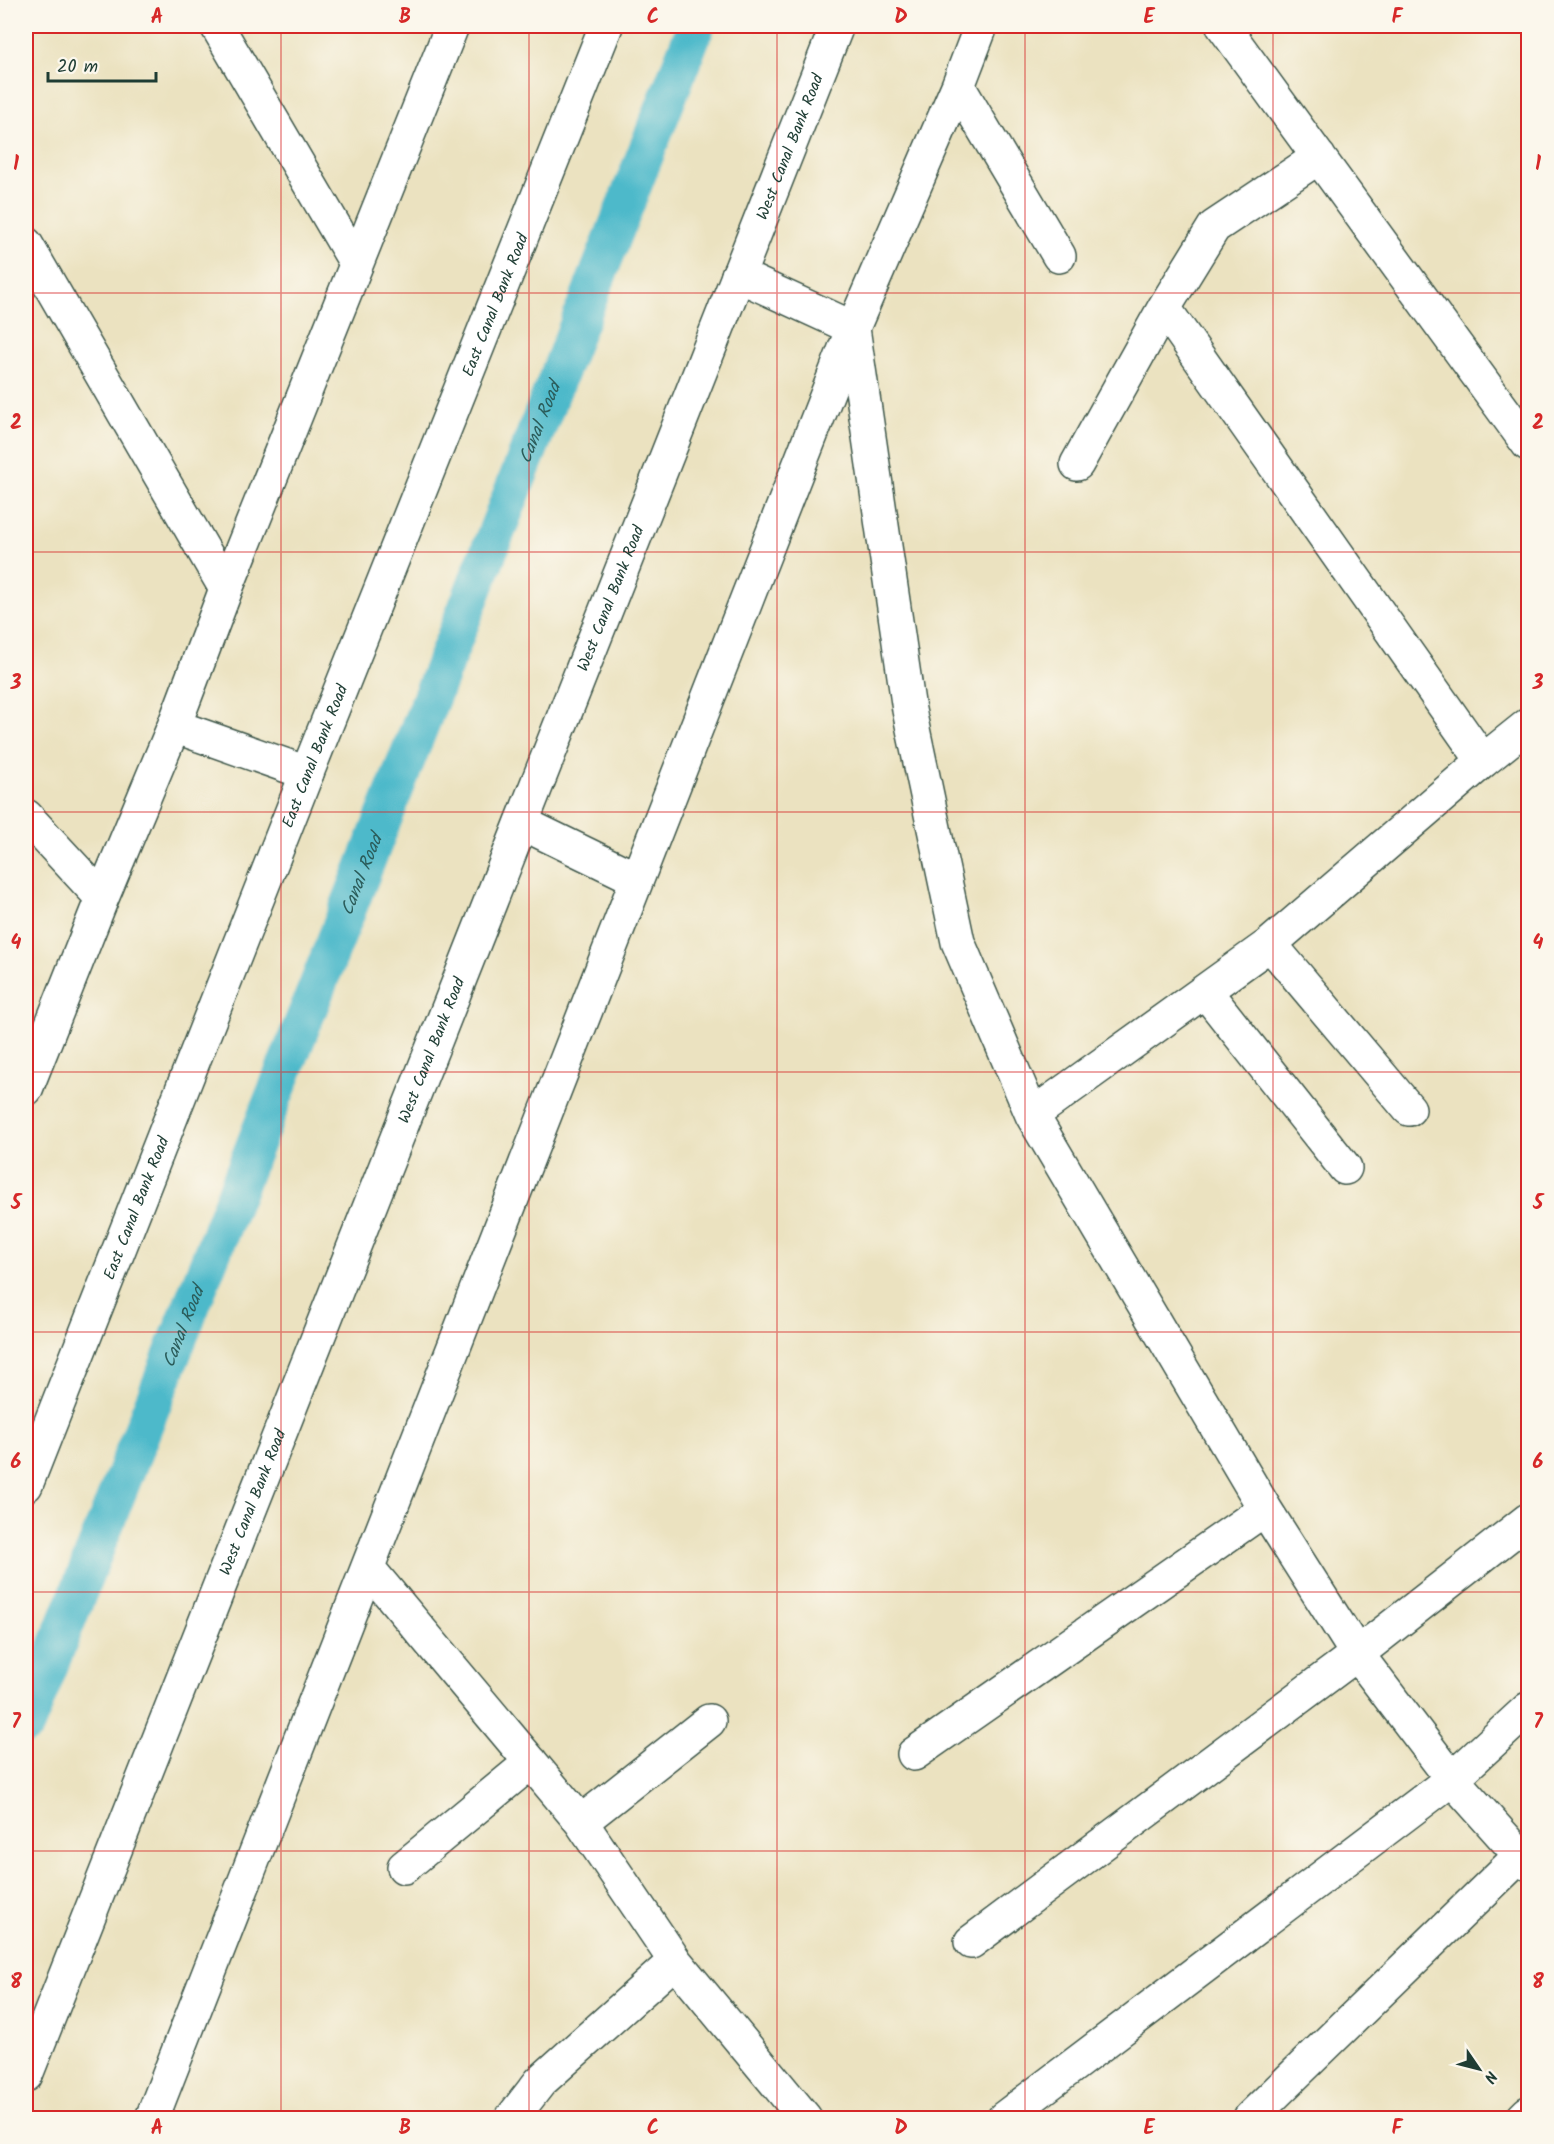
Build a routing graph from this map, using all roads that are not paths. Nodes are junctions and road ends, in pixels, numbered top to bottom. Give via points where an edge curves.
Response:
1 (217, 26) edge
2 (452, 26) edge
3 (606, 26) edge
4 (837, 26) edge
5 (981, 26) edge
6 (1223, 26) edge
7 (958, 86) junction
8 (1319, 157) junction
9 (1059, 256) dead end
10 (29, 259) edge
11 (356, 263) junction
12 (738, 275) junction
13 (1164, 308) junction
14 (853, 328) junction
15 (1528, 444) edge
16 (1077, 464) dead end
17 (226, 589) junction
18 (1528, 725) edge
19 (174, 726) junction
20 (1483, 761) junction
21 (307, 773) junction
22 (26, 816) edge
23 (522, 823) junction
24 (637, 879) junction
25 (102, 898) junction
26 (1269, 944) junction
27 (1205, 991) junction
28 (26, 1089) edge
29 (1409, 1109) dead end
30 (1032, 1115) junction
31 (1345, 1168) dead end
32 (26, 1485) edge
33 (1265, 1509) junction
34 (1528, 1520) edge
35 (368, 1568) junction
36 (1357, 1654) junction
37 (1528, 1709) edge
38 (709, 1721) dead end
39 (914, 1754) dead end
40 (531, 1762) junction
41 (1452, 1779) junction
42 (581, 1822) junction
43 (1524, 1860) edge
44 (405, 1867) dead end
45 (971, 1941) dead end
46 (675, 1961) junction
47 (26, 2075) edge
48 (1528, 2113) edge
49 (152, 2118) edge
50 (512, 2118) edge
51 (805, 2118) edge
52 (1004, 2118) edge
53 (1250, 2118) edge
54 (1523, 2118) edge

1 - 11 main road
2 - 11 main road
3 - 21 main road, East Canal Bank Road
4 - 12 main road, West Canal Bank Road
5 - 7 main road
6 - 8 main road
7 - 9 main road
7 - 14 main road
8 - 13 main road via 1214,228
8 - 15 main road
10 - 17 main road
11 - 17 main road
12 - 14 main road
12 - 23 main road, West Canal Bank Road
13 - 16 main road
13 - 20 main road
14 - 24 main road
14 - 30 main road via 909,710 958,942
17 - 19 main road
18 - 20 main road
19 - 21 main road
19 - 25 main road
20 - 26 main road
21 - 32 main road, East Canal Bank Road
22 - 25 main road
23 - 24 main road
23 - 47 main road, West Canal Bank Road
24 - 35 main road
25 - 28 main road
26 - 27 main road
26 - 29 main road
27 - 30 main road
27 - 31 main road
30 - 33 main road
33 - 36 main road
33 - 39 main road
34 - 36 main road
35 - 40 main road
35 - 49 main road
36 - 41 main road
36 - 45 main road
37 - 41 main road
38 - 42 main road
40 - 42 main road
40 - 44 main road
41 - 43 main road
41 - 52 main road
42 - 46 main road
43 - 53 main road
46 - 50 main road via 540,2082
46 - 51 main road
48 - 54 main road

